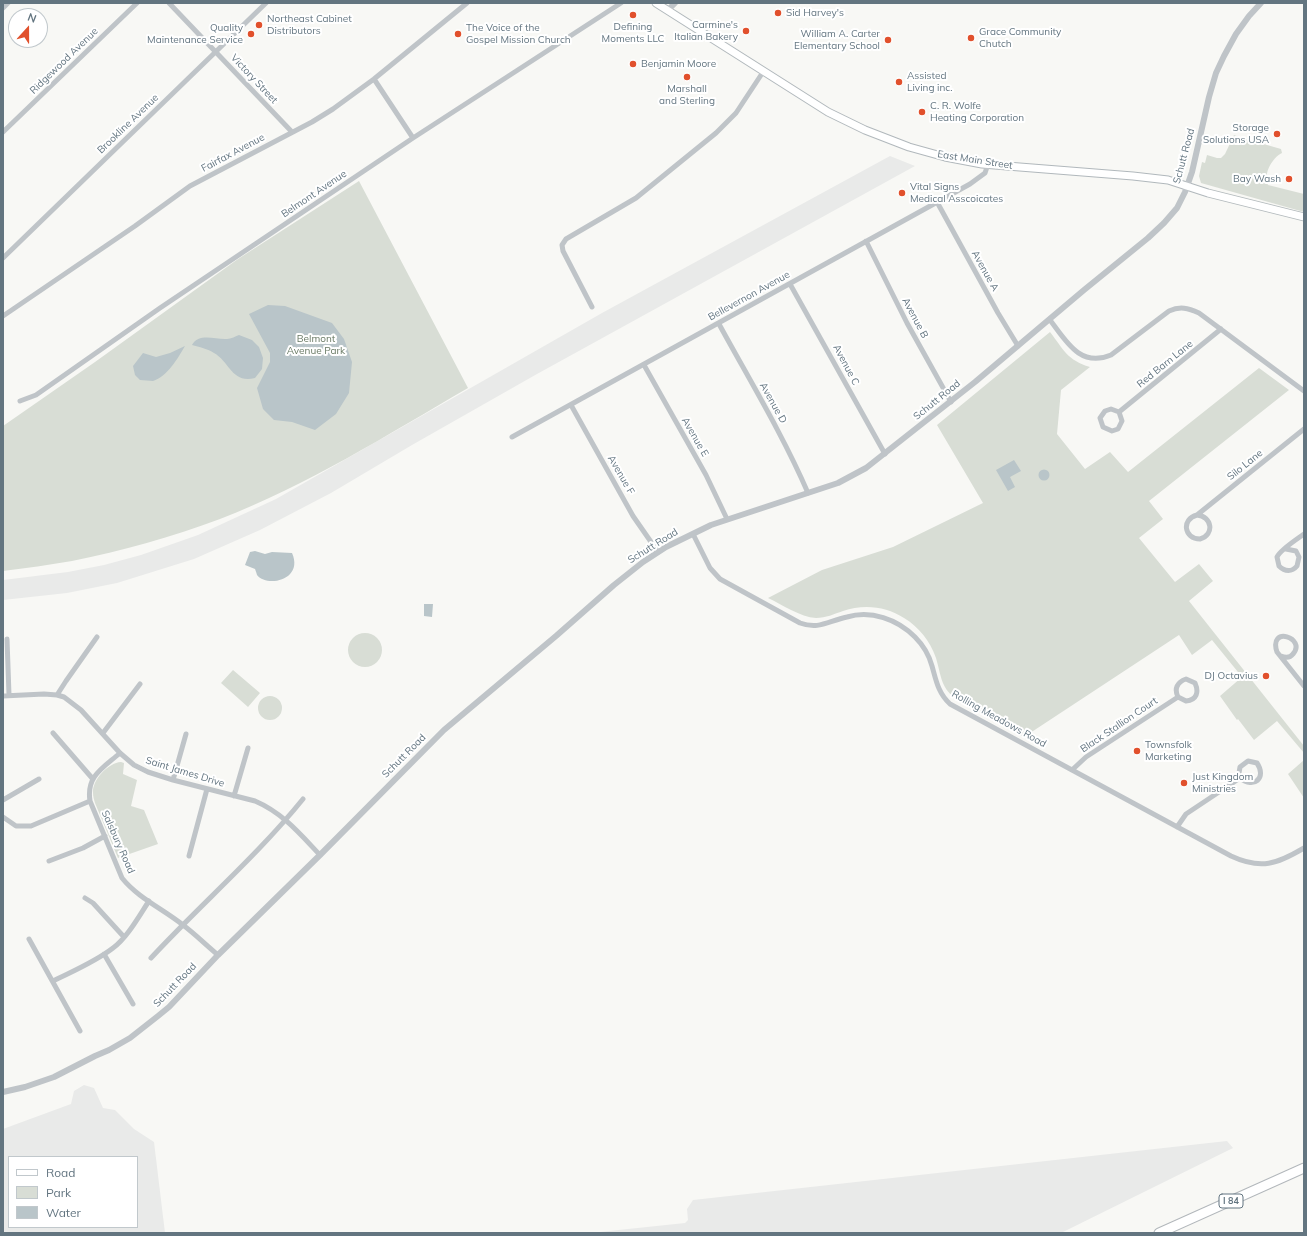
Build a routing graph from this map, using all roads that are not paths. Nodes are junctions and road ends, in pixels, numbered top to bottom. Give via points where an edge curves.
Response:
1 (8, 3) edge
2 (138, 3) edge
3 (169, 3) edge
4 (266, 3) edge
5 (467, 3) edge
6 (621, 3) edge
7 (656, 3) edge
8 (675, 3) edge
9 (1261, 3) edge
10 (3, 8) edge
11 (668, 10) junction
12 (215, 51) junction
13 (763, 72) junction
14 (374, 79) junction
15 (3, 132) edge
16 (292, 132) junction
17 (413, 138) junction
18 (988, 164) junction
19 (1187, 186) junction
20 (937, 202) junction
21 (1304, 218) edge
22 (866, 241) junction
23 (3, 258) edge
24 (790, 284) junction
25 (592, 307) dead end
26 (3, 316) edge
27 (1050, 320) junction
28 (718, 324) junction
29 (1221, 330) junction
30 (1018, 346) junction
31 (644, 365) junction
32 (1304, 391) edge
33 (20, 401) dead end
34 (951, 402) junction
35 (571, 405) junction
36 (1119, 412) junction
37 (1304, 429) edge
38 (512, 437) dead end
39 (885, 454) junction
40 (808, 493) junction
41 (1197, 515) junction
42 (727, 519) junction
43 (692, 534) junction
44 (1304, 534) edge
45 (1286, 548) junction
46 (658, 552) junction
47 (97, 637) dead end
48 (7, 639) dead end
49 (1282, 656) junction
50 (140, 684) dead end
51 (1303, 684) edge
52 (9, 695) junction
53 (57, 695) junction
54 (3, 696) edge
55 (1178, 697) junction
56 (53, 733) dead end
57 (103, 733) junction
58 (186, 734) dead end
59 (248, 748) dead end
60 (120, 753) junction
61 (1072, 770) junction
62 (92, 778) junction
63 (1240, 778) junction
64 (39, 779) dead end
65 (173, 780) junction
66 (207, 789) junction
67 (234, 796) junction
68 (303, 799) dead end
69 (3, 800) edge
70 (90, 801) junction
71 (286, 820) junction
72 (4, 821) edge
73 (1177, 827) junction
74 (105, 836) junction
75 (1304, 848) edge
76 (320, 855) junction
77 (189, 856) dead end
78 (49, 861) dead end
79 (86, 898) dead end
80 (149, 902) junction
81 (182, 924) junction
82 (124, 936) junction
83 (28, 939) dead end
84 (104, 954) junction
85 (218, 955) junction
86 (151, 958) dead end
87 (52, 981) junction
88 (133, 1004) dead end
89 (80, 1031) dead end
90 (3, 1092) edge
91 (1304, 1168) edge
92 (1159, 1233) edge

1 - 10 street
2 - 15 street, Ridgewood Avenue
3 - 12 street, Victory Street
4 - 12 street, Brookline Avenue
5 - 14 street, Fairfax Avenue
6 - 17 street, Belmont Avenue
7 - 11 main road, East Main Street
8 - 11 street
9 - 19 street, Schutt Road via 1236,34 1216,73
11 - 13 main road, East Main Street
12 - 16 street, Victory Street
12 - 23 street, Brookline Avenue
13 - 18 main road, East Main Street via 818,106 865,130 909,147
13 - 25 street via 736,113 716,133 636,198 566,239 562,245 563,251
14 - 16 street, Fairfax Avenue via 333,110
14 - 17 street
16 - 26 street, Fairfax Avenue via 190,186
17 - 33 street, Belmont Avenue via 160,308 36,395
18 - 19 main road, East Main Street via 1133,176 1168,180
18 - 20 street, Bellevernon Avenue via 985,173 980,177
19 - 21 main road, East Main Street
19 - 27 street, Schutt Road via 1177,208 1164,223
20 - 22 street, Bellevernon Avenue
20 - 30 street, Avenue A
22 - 24 street, Bellevernon Avenue
22 - 34 street, Avenue B via 903,317
24 - 28 street, Bellevernon Avenue
24 - 39 street, Avenue C
27 - 29 street via 1074,350 1085,357 1096,359 1111,355 1159,317 1174,309 1192,309
27 - 30 street, Schutt Road
28 - 31 street, Bellevernon Avenue
28 - 40 street, Avenue D via 779,433
29 - 32 street
29 - 36 street, Red Barn Lane
30 - 34 street, Schutt Road
31 - 35 street, Bellevernon Avenue
31 - 42 street, Avenue E
34 - 39 street, Schutt Road
35 - 38 street, Bellevernon Avenue
35 - 46 street, Avenue F via 633,516
36 - 36 street via 1122,418 1120,427 1112,431 1103,427 1100,418 1103,413 1111,408
37 - 41 street, Silo Lane
39 - 40 street, Schutt Road via 847,479
40 - 42 street, Schutt Road
41 - 41 street, Silo Lane via 1207,518 1210,525 1208,534 1200,539 1191,537 1186,527 1188,520
42 - 43 street, Schutt Road
43 - 46 street, Schutt Road
43 - 61 street, Rolling Meadows Road via 710,568 720,579 800,623 818,626 846,617 864,615 882,617 900,626 911,633 923,647 939,690 950,704
44 - 45 street
45 - 45 street via 1296,551 1299,557 1297,566 1290,571 1281,568 1277,560 1280,552
46 - 76 street, Schutt Road via 614,584 444,730
47 - 53 street
48 - 52 street
49 - 49 street via 1277,652 1276,642 1281,637 1291,637 1296,642 1296,651 1291,656
49 - 51 street
50 - 57 street
52 - 53 street, Saint James Drive
52 - 54 street, Saint James Drive
53 - 57 street, Saint James Drive via 82,710
55 - 55 street via 1186,702 1193,700 1197,695 1195,683 1186,679 1178,683
55 - 61 street, Black Stallion Court via 1086,757
56 - 62 street
57 - 60 street, Saint James Drive
58 - 65 street
59 - 67 street
60 - 62 street
60 - 65 street, Saint James Drive via 134,765
61 - 73 street, Rolling Meadows Road
62 - 70 street, Salsbury Road
63 - 63 street via 1246,783 1252,783 1258,780 1261,768 1257,763 1248,761 1240,767
63 - 73 street via 1186,814
64 - 69 street
65 - 66 street, Saint James Drive
66 - 67 street, Saint James Drive
66 - 77 street
67 - 71 street, Saint James Drive via 265,805
68 - 71 street
70 - 72 street via 31,826 16,826
70 - 74 street, Salsbury Road
71 - 76 street, Saint James Drive
71 - 81 street via 235,874
73 - 75 street, Rolling Meadows Road via 1249,864 1268,864
74 - 78 street
74 - 80 street, Salsbury Road via 122,878
76 - 85 street, Schutt Road
79 - 82 street
80 - 81 street, Salsbury Road
80 - 82 street
81 - 85 street, Salsbury Road
81 - 86 street
82 - 84 street via 114,948
83 - 87 street
84 - 87 street
84 - 88 street
85 - 90 street, Schutt Road via 169,1007 130,1038 54,1077
87 - 89 street
91 - 92 highway, I 84

